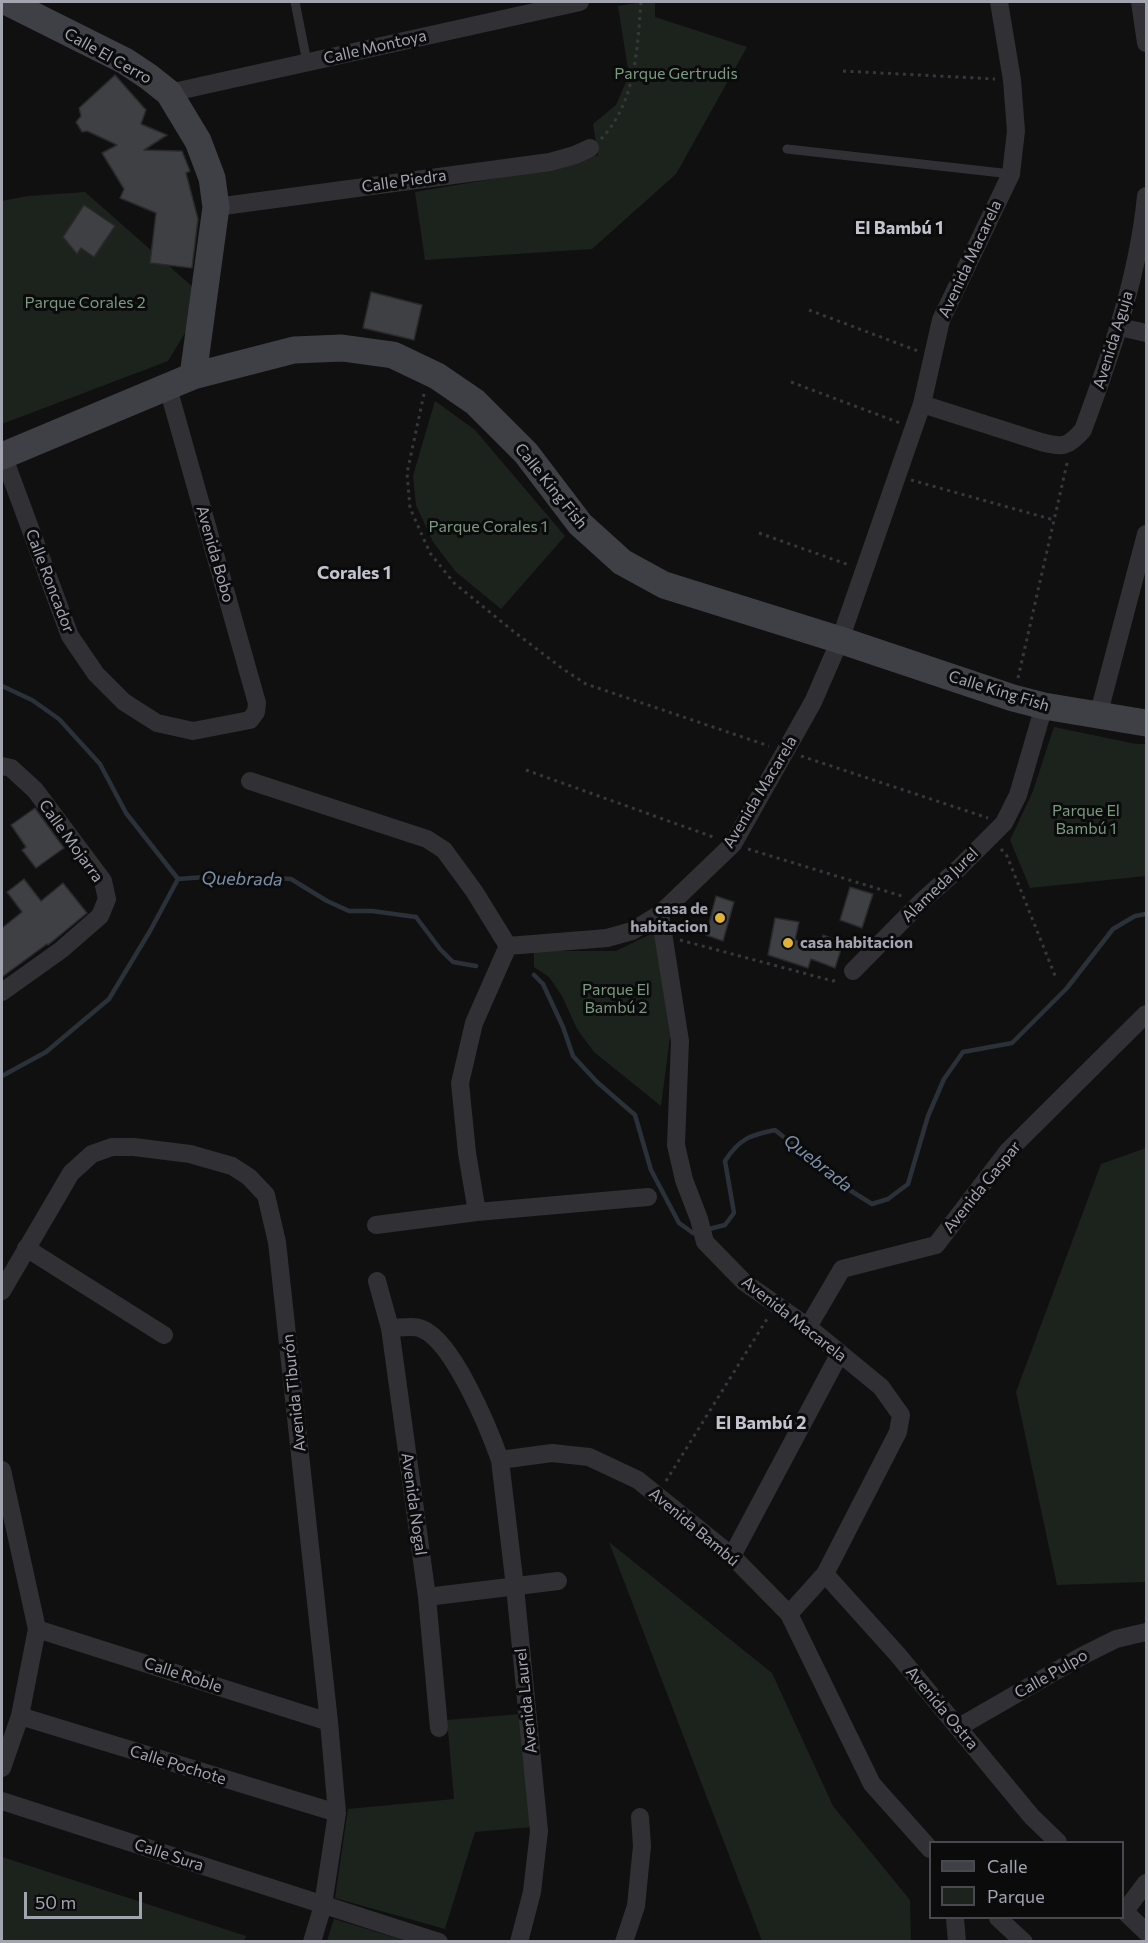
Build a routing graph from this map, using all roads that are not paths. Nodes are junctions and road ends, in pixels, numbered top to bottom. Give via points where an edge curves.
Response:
1 (7, 2) edge
2 (295, 2) edge
3 (580, 2) edge
4 (999, 2) edge
5 (1140, 2) edge
6 (1146, 43) edge
7 (307, 62) junction
8 (169, 93) junction
9 (590, 148) road end
10 (787, 149) dead end
11 (1011, 174) junction
12 (1146, 196) edge
13 (216, 207) junction
14 (1145, 223) edge
15 (1120, 327) junction
16 (1146, 333) edge
17 (193, 376) junction
18 (168, 388) junction
19 (922, 404) junction
20 (2, 456) edge
21 (1146, 535) edge
22 (840, 640) junction
23 (1044, 706) junction
24 (1098, 716) junction
25 (250, 720) joint
26 (1146, 723) edge
27 (2, 766) edge
28 (250, 781) dead end
29 (660, 914) junction
30 (508, 946) junction
31 (853, 970) road end
32 (2, 993) edge
33 (1146, 1014) edge
34 (648, 1197) dead end
35 (477, 1212) junction
36 (376, 1225) dead end
37 (26, 1248) junction
38 (377, 1281) dead end
39 (2, 1291) edge
40 (390, 1328) junction
41 (808, 1328) junction
42 (164, 1335) dead end
43 (840, 1353) junction
44 (500, 1460) junction
45 (2, 1470) edge
46 (732, 1556) junction
47 (825, 1574) junction
48 (558, 1581) dead end
49 (515, 1587) junction
50 (427, 1597) junction
51 (789, 1614) junction
52 (37, 1629) junction
53 (1146, 1632) edge
54 (20, 1716) junction
55 (329, 1722) junction
56 (959, 1727) junction
57 (439, 1728) dead end
58 (2, 1768) edge
59 (2, 1801) edge
60 (337, 1814) junction
61 (640, 1816) dead end
62 (1057, 1841) edge
63 (929, 1848) edge
64 (1146, 1883) edge
65 (323, 1905) junction
66 (1124, 1910) edge
67 (955, 1919) edge
68 (1000, 1919) edge
69 (1146, 1932) edge
70 (431, 1940) edge
71 (312, 1941) edge
72 (519, 1941) edge
73 (624, 1941) edge
74 (957, 1941) edge
75 (1024, 1941) edge

1 - 8 street, Calle El Cerro via 124,61
2 - 7 lane
3 - 7 street, Calle Montoya
4 - 11 street, Avenida Macarela via 1016,131
5 - 6 street
7 - 8 street, Calle Montoya
8 - 13 street, Calle El Cerro via 198,141 212,177
9 - 13 street, Calle Piedra via 550,162
10 - 11 lane
11 - 19 street, Avenida Macarela via 941,320
12 - 14 street, Avenida Aguja
13 - 17 street, Calle El Cerro
14 - 15 street, Avenida Aguja
15 - 16 street
15 - 19 street, Avenida Aguja via 1083,430 1072,442 1059,447 1050,445
17 - 18 street, Calle King Fish
17 - 22 street, Calle King Fish via 294,350 342,348 393,354 430,372 475,402 526,453 580,524 622,562 664,585
18 - 20 street, Calle King Fish
18 - 25 street, Avenida Bobo via 257,703
19 - 22 street, Avenida Macarela
20 - 25 street, Calle Roncador via 70,636 96,674 124,702 157,723 193,730
21 - 24 street
22 - 23 street, Calle King Fish
22 - 29 street, Avenida Macarela via 813,702 733,844
23 - 24 street, Calle King Fish
23 - 31 street, Alameda Jurel via 1018,795 1004,823
24 - 26 street, Calle King Fish
27 - 32 street, Calle Mojarra via 11,768 35,790 103,880 107,899 100,916
28 - 30 street via 427,839 444,850
29 - 30 street via 632,931 607,938
29 - 41 street, Avenida Macarela via 680,1041 676,1145 705,1242 744,1282
30 - 35 street via 474,1023 460,1083
33 - 41 street, Avenida Gaspar via 1008,1151 936,1245 842,1269
34 - 35 street
35 - 36 street
37 - 39 street, Avenida Tiburón
37 - 42 street
37 - 55 street, Avenida Tiburón via 71,1173 92,1154 112,1147 190,1154 232,1166 266,1195 277,1242
38 - 40 street, Avenida Nogal
40 - 44 street via 422,1328 448,1352 490,1432
40 - 50 street, Avenida Nogal
41 - 43 street, Avenida Macarela
43 - 46 street
43 - 47 street, Avenida Macarela via 881,1387 901,1415 898,1432
44 - 46 street, Avenida Bambú via 552,1453 589,1457 638,1480
44 - 49 street, Avenida Laurel
45 - 52 street
46 - 51 street, Avenida Bambú
47 - 51 street, Avenida Macarela
47 - 56 street, Avenida Ostra
48 - 49 street
49 - 50 street
49 - 72 street, Avenida Laurel via 539,1831 531,1892
50 - 57 street, Avenida Nogal
51 - 63 street, Avenida Bambú via 872,1784
52 - 54 street
52 - 55 street, Calle Roble
53 - 56 street, Calle Pulpo via 1116,1639 1082,1656
54 - 58 street
54 - 60 street, Calle Pochote
55 - 60 street, Avenida Tiburón
56 - 62 street, Avenida Ostra via 1032,1817
59 - 65 street, Calle Sura
60 - 65 street, Avenida Tiburón
61 - 73 street via 642,1846 636,1906
64 - 66 street
65 - 70 street, Calle Sura
65 - 71 street, Avenida Tiburón
66 - 69 street
67 - 74 street
68 - 75 street

